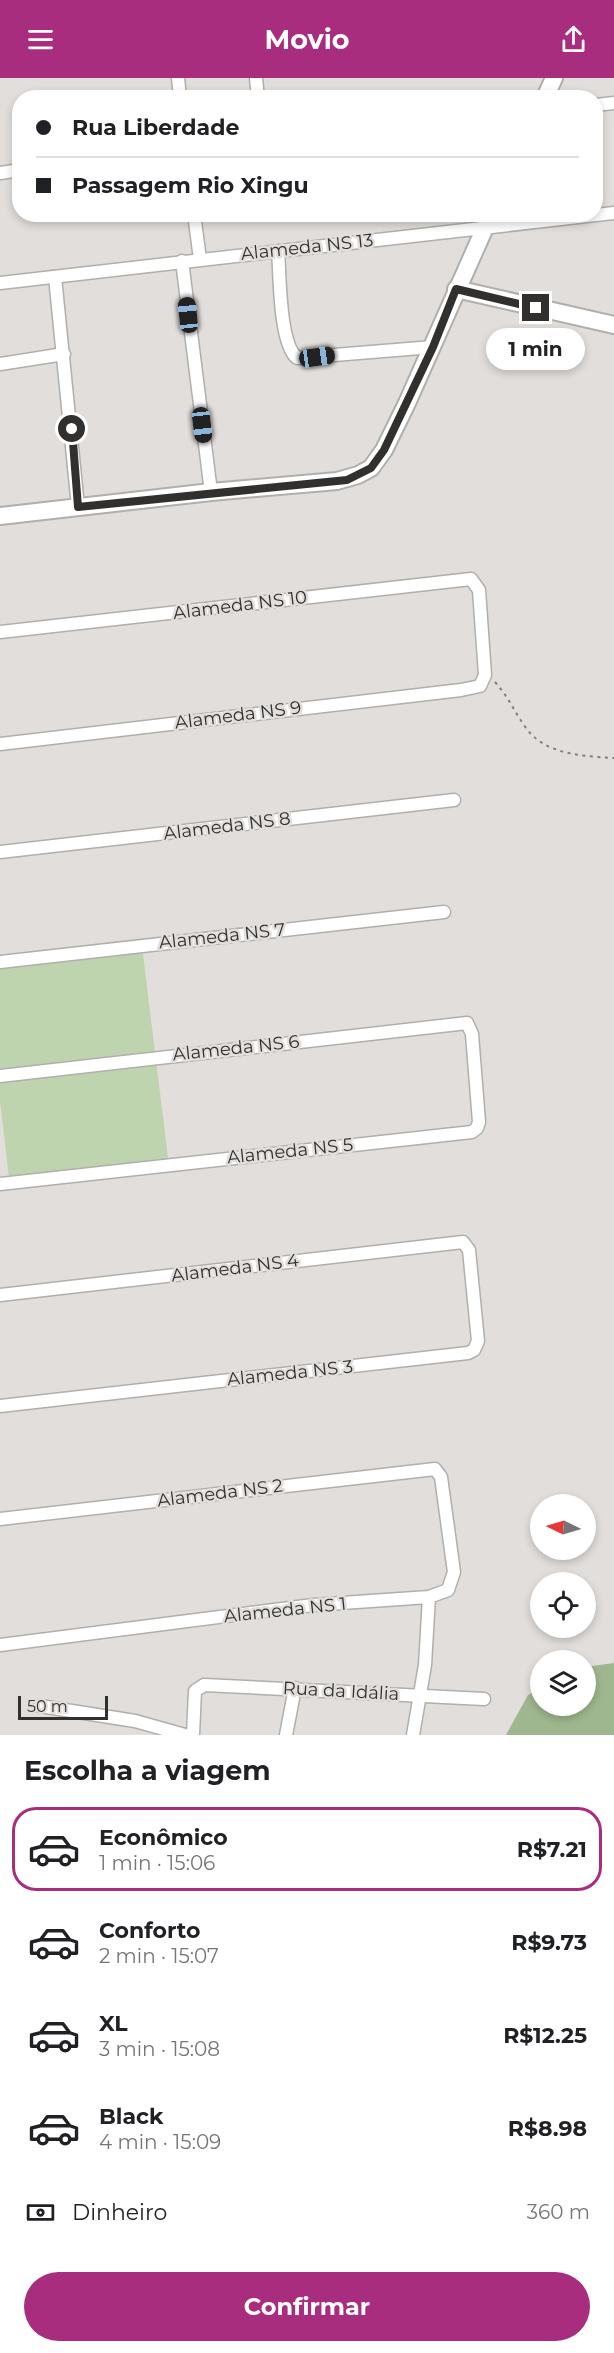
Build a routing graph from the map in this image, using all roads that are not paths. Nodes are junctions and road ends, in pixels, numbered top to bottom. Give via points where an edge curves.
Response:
1 (195, 222) edge
2 (474, 222) edge
3 (487, 222) edge
4 (278, 250) junction
5 (200, 259) junction
6 (182, 261) junction
7 (55, 277) junction
8 (0, 282) edge
9 (456, 289) junction
10 (614, 325) edge
11 (433, 347) junction
12 (64, 354) junction
13 (0, 364) edge
14 (211, 492) junction
15 (78, 507) junction
16 (0, 516) edge
17 (0, 632) edge
18 (476, 687) joint
19 (0, 744) edge
20 (454, 800) dead end
21 (0, 852) edge
22 (444, 912) dead end
23 (0, 963) edge
24 (471, 1027) joint
25 (0, 1076) edge
26 (0, 1184) edge
27 (468, 1246) joint
28 (0, 1295) edge
29 (0, 1406) edge
30 (438, 1471) joint
31 (0, 1519) edge
32 (429, 1597) junction
33 (0, 1645) edge
34 (295, 1689) junction
35 (421, 1695) junction
36 (484, 1699) dead end
37 (40, 1706) dead end
38 (185, 1735) edge
39 (193, 1735) edge
40 (285, 1735) edge
41 (413, 1735) edge

1 - 5 street
2 - 4 street, Alameda NS 13
3 - 9 main road
4 - 5 street, Alameda NS 13
4 - 11 street via 285,331 290,350 297,358
5 - 6 street, Alameda NS 13
6 - 7 street, Alameda NS 13
6 - 14 street
7 - 8 street, Alameda NS 13
7 - 12 street
9 - 10 main road
9 - 11 main road
11 - 14 main road via 384,450 371,468 347,480
12 - 13 street
12 - 15 street
14 - 15 main road
15 - 16 main road
17 - 18 street, Alameda NS 10 via 467,579 477,585 484,681
18 - 19 street, Alameda NS 9
20 - 21 street, Alameda NS 8
22 - 23 street, Alameda NS 7
24 - 25 street, Alameda NS 6 via 467,1023 453,1024
24 - 26 street, Alameda NS 5 via 479,1122 474,1131
27 - 28 street, Alameda NS 4 via 461,1242
27 - 29 street, Alameda NS 3 via 478,1341 468,1353
30 - 31 street, Alameda NS 2
30 - 32 street, Alameda NS 1 via 453,1580 445,1593
32 - 33 street, Alameda NS 1 via 313,1605
32 - 35 street
34 - 35 street, Rua da Idália
34 - 39 street, Rua da Idália via 198,1687
34 - 40 street
35 - 36 street, Rua da Idália
35 - 41 street
37 - 38 street via 135,1721

